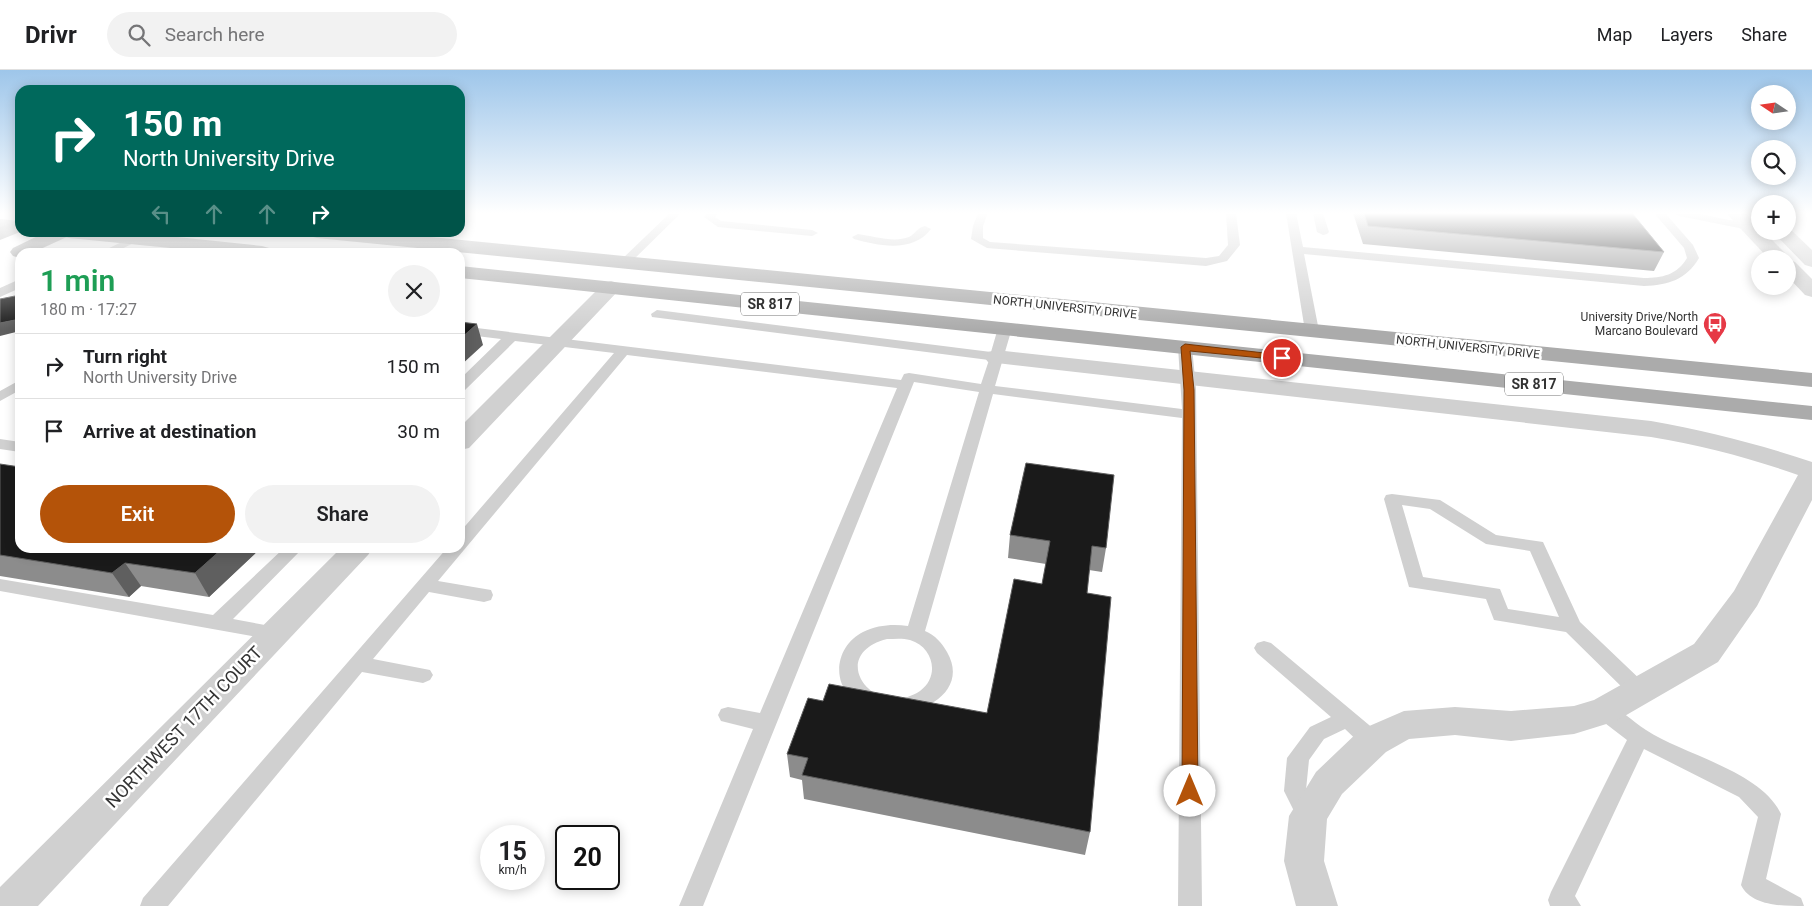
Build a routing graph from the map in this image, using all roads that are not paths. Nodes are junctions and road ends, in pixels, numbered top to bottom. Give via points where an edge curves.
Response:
1 (530, 252) edge
2 (635, 252) edge
3 (1077, 252) edge
4 (1228, 252) edge
5 (1297, 252) edge
6 (1318, 252) edge
7 (1690, 252) edge
8 (1803, 252) edge
9 (1812, 261) edge
10 (624, 263) junction
11 (677, 269) junction
12 (465, 273) edge
13 (1796, 274) edge
14 (535, 280) junction
15 (15, 286) edge
16 (611, 287) junction
17 (1812, 291) edge
18 (0, 293) edge
19 (657, 314) dead end
20 (1004, 328) junction
21 (465, 331) edge
22 (1312, 331) junction
23 (512, 336) junction
24 (558, 341) junction
25 (1185, 347) junction
26 (624, 350) junction
27 (996, 357) junction
28 (1188, 378) junction
29 (1812, 380) edge
30 (465, 381) edge
31 (906, 385) junction
32 (15, 387) edge
33 (987, 389) junction
34 (0, 397) edge
35 (1812, 413) edge
36 (1189, 414) junction
37 (465, 437) edge
38 (0, 444) edge
39 (15, 447) edge
40 (1812, 473) edge
41 (465, 537) edge
42 (289, 553) edge
43 (353, 553) edge
44 (452, 553) edge
45 (0, 585) edge
46 (425, 585) junction
47 (484, 595) dead end
48 (217, 623) junction
49 (1572, 626) junction
50 (274, 634) junction
51 (914, 634) junction
52 (1264, 648) dead end
53 (357, 664) junction
54 (423, 675) dead end
55 (1639, 691) junction
56 (1604, 711) junction
57 (728, 715) dead end
58 (1347, 719) junction
59 (766, 724) junction
60 (1639, 737) junction
61 (1372, 740) junction
62 (1308, 816) junction
63 (10, 906) edge
64 (152, 906) edge
65 (691, 906) edge
66 (1190, 906) edge
67 (1317, 906) edge
68 (1569, 906) edge
69 (1792, 906) edge

1 - 10 main road, NORTH UNIVERSITY DRIVE / SR 817
2 - 10 lane
3 - 4 lane via 1206,262 1223,259
5 - 22 lane
6 - 7 lane via 1660,282 1690,267 1693,258
8 - 9 street
10 - 11 main road, NORTH UNIVERSITY DRIVE / SR 817
10 - 14 main road via 599,274
11 - 16 main road via 634,277
11 - 22 main road, NORTH UNIVERSITY DRIVE / SR 817
12 - 14 main road, NORTH UNIVERSITY DRIVE / SR 817
13 - 17 street
14 - 16 main road, NORTH UNIVERSITY DRIVE / SR 817
15 - 18 lane
16 - 20 main road, NORTH UNIVERSITY DRIVE / SR 817
16 - 24 street
19 - 27 lane
20 - 25 main road, NORTH UNIVERSITY DRIVE / SR 817
20 - 27 lane
21 - 23 lane
22 - 25 main road via 1277,341
22 - 29 main road, NORTH UNIVERSITY DRIVE / SR 817
23 - 24 lane
23 - 30 lane
24 - 26 lane
24 - 37 street
25 - 28 lane
25 - 35 main road, NORTH UNIVERSITY DRIVE / SR 817
26 - 31 lane
26 - 41 lane
27 - 28 street
27 - 33 lane
28 - 36 lane
28 - 40 street via 1652,429 1754,450
31 - 33 lane via 909,377
31 - 59 lane
32 - 34 lane
33 - 36 lane
33 - 51 lane
36 - 66 lane
38 - 39 lane
40 - 55 street via 1746,598 1706,653
42 - 48 lane
43 - 50 street, NORTHWEST 17TH COURT
44 - 46 lane
45 - 48 lane
46 - 47 lane
46 - 53 lane
48 - 50 lane
49 - 49 lane via 1538,546 1492,540 1434,504 1392,499 1415,582 1492,594 1501,615
49 - 55 lane
50 - 63 street, NORTHWEST 17TH COURT
51 - 51 lane via 887,632 862,642 848,661 847,673 852,686 876,703 893,706 925,698 936,688 942,676 942,663 938,651
52 - 58 lane
53 - 54 lane
53 - 64 lane
55 - 56 street
56 - 60 lane
56 - 61 street via 1574,720 1511,726 1455,721 1404,725
57 - 59 lane
58 - 61 lane
58 - 62 lane via 1317,733 1298,758 1295,791
59 - 65 lane
60 - 68 lane via 1560,900
60 - 69 lane via 1747,790 1770,814 1753,885
61 - 62 street via 1329,783
62 - 67 street via 1304,861

